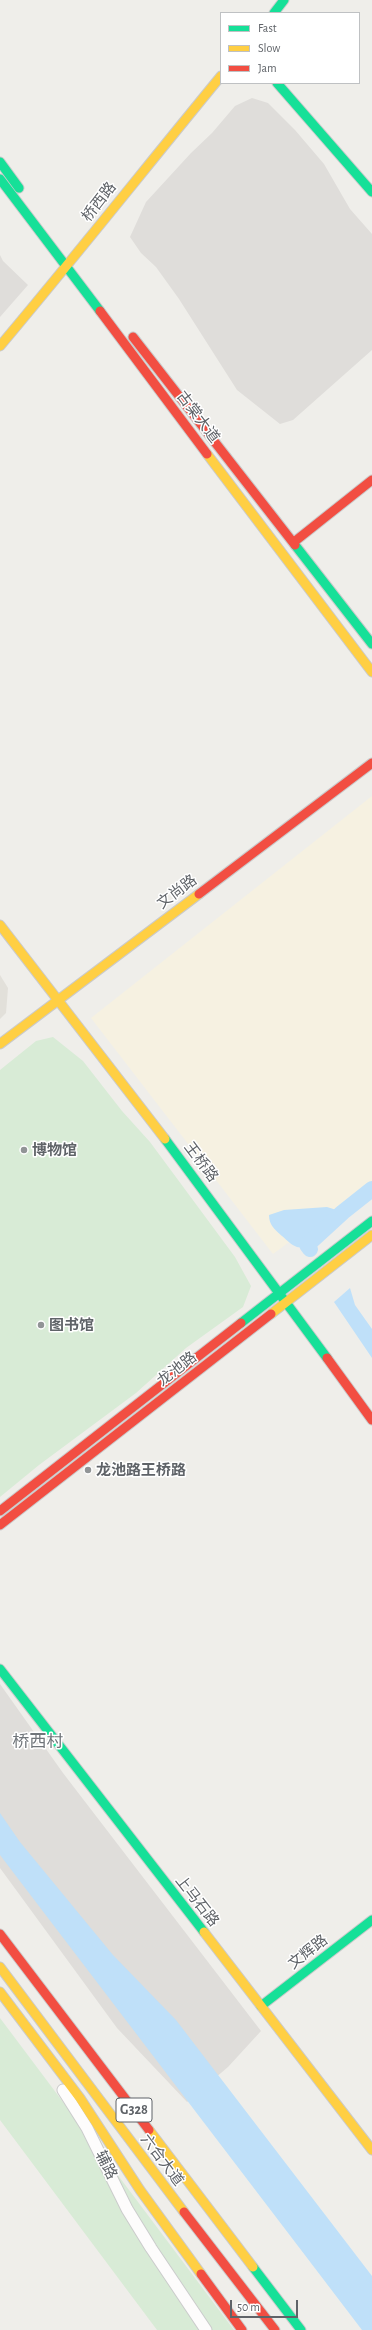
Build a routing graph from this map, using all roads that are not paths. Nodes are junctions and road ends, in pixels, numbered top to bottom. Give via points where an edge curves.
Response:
1 (284, 0) edge
2 (275, 12) edge
3 (220, 77) edge
4 (278, 84) edge
5 (0, 162) edge
6 (0, 179) edge
7 (372, 192) edge
8 (23, 193) dead end
9 (32, 205) dead end
10 (70, 263) junction
11 (98, 292) dead end
12 (127, 329) dead end
13 (0, 346) edge
14 (372, 480) edge
15 (294, 542) junction
16 (372, 644) edge
17 (372, 672) edge
18 (372, 763) edge
19 (0, 925) edge
20 (58, 999) junction
21 (0, 1044) edge
22 (372, 1221) edge
23 (372, 1235) edge
24 (278, 1293) junction
25 (284, 1302) junction
26 (372, 1420) edge
27 (0, 1511) edge
28 (0, 1525) edge
29 (0, 1669) edge
30 (372, 1920) edge
31 (0, 1934) edge
32 (0, 1967) edge
33 (0, 1992) edge
34 (0, 2004) edge
35 (261, 2006) junction
36 (69, 2084) junction
37 (77, 2112) junction
38 (372, 2150) edge
39 (268, 2285) junction
40 (206, 2330) edge
41 (242, 2330) edge
42 (275, 2330) edge
43 (301, 2330) edge
44 (309, 2330) edge

1 - 2 main road
3 - 10 main road, 桥西路 via 109,211
4 - 7 main road
5 - 8 main road
6 - 10 main road, 古棠大道
9 - 10 main road, 古棠大道
10 - 11 main road, 古棠大道
10 - 13 main road, 桥西路
10 - 17 main road, 古棠大道
12 - 15 main road, 古棠大道
14 - 15 main road
15 - 16 main road, 古棠大道
18 - 20 main road, 文尚路
19 - 20 main road, 王桥路
20 - 21 main road, 文尚路
20 - 24 main road, 王桥路 via 207,1193
22 - 24 main road, 龙池路
23 - 25 main road, 龙池路
24 - 25 main road, 王桥路
24 - 27 main road, 龙池路
25 - 26 main road, 王桥路
25 - 28 main road, 龙池路
29 - 35 main road, 上马石路
30 - 35 main road, 文辉路
31 - 39 main road, 六合大道 / G328
32 - 42 main road, 六合大道 / G328
33 - 36 main road
34 - 37 street, 辅路
35 - 38 main road, 上马石路
36 - 37 street
36 - 41 main road via 140,2190
37 - 40 street, 辅路 via 151,2248
39 - 43 main road, G328
39 - 44 main road

